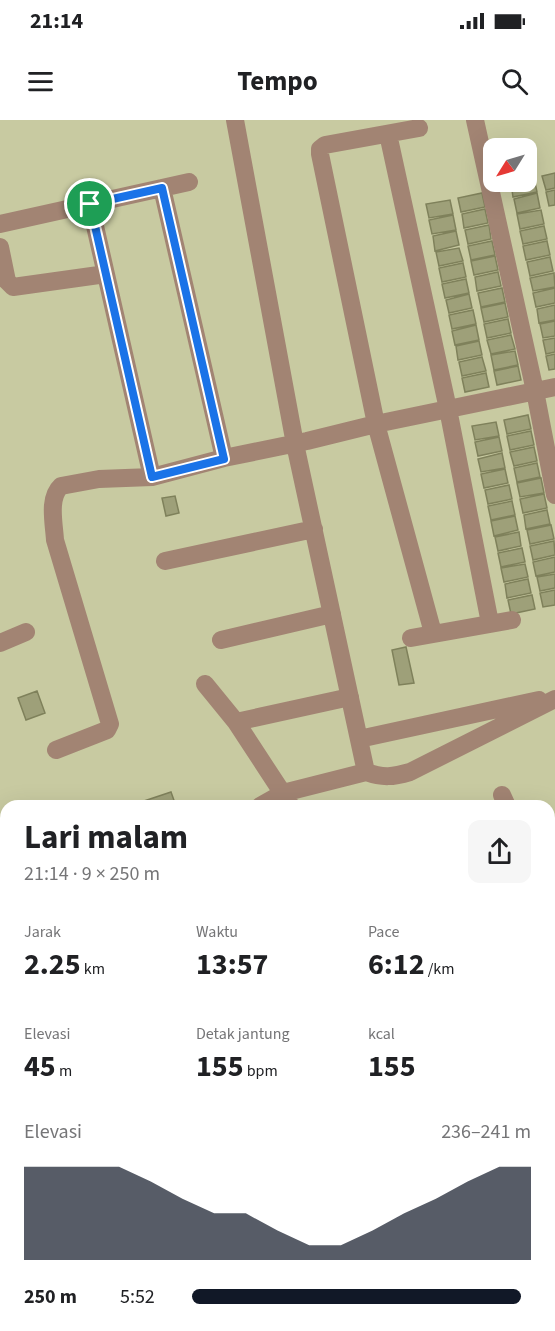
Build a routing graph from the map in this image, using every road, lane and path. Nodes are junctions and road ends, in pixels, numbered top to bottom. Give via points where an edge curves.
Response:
1 (235, 120) edge
2 (475, 120) edge
3 (419, 128) dead end
4 (388, 134) junction
5 (189, 182) dead end
6 (162, 188) junction
7 (90, 204) junction
8 (0, 224) edge
9 (0, 247) edge
10 (106, 274) junction
11 (555, 387) edge
12 (535, 392) junction
13 (448, 409) junction
14 (376, 423) junction
15 (295, 444) junction
16 (224, 459) junction
17 (152, 477) junction
18 (555, 495) edge
19 (314, 530) junction
20 (165, 561) dead end
21 (332, 614) junction
22 (512, 620) dead end
23 (490, 623) junction
24 (26, 632) dead end
25 (433, 633) junction
26 (411, 638) dead end
27 (221, 640) dead end
28 (0, 643) edge
29 (205, 684) dead end
30 (350, 697) junction
31 (555, 698) edge
32 (236, 722) junction
33 (359, 739) junction
34 (56, 750) dead end
35 (366, 772) junction
36 (287, 799) edge

1 - 15 street
2 - 12 street
3 - 4 street
4 - 13 street
4 - 14 street via 320,149
5 - 6 street
6 - 7 street
6 - 16 street
7 - 8 street
7 - 10 street
9 - 10 street via 7,281 13,287
10 - 17 street
11 - 12 street
12 - 13 street
12 - 18 street
13 - 14 street
13 - 23 street
14 - 15 street
14 - 25 street
15 - 16 street
15 - 19 street
16 - 17 street
17 - 34 street via 99,479 65,484 56,491 55,540 110,724 107,730
19 - 20 street
19 - 21 street
21 - 27 street
21 - 30 street
22 - 23 street
23 - 25 street
24 - 28 street
25 - 26 street
29 - 32 street
30 - 32 street
30 - 33 street
31 - 33 street
31 - 35 street via 410,772 393,777
32 - 36 street
33 - 35 street
35 - 36 street

